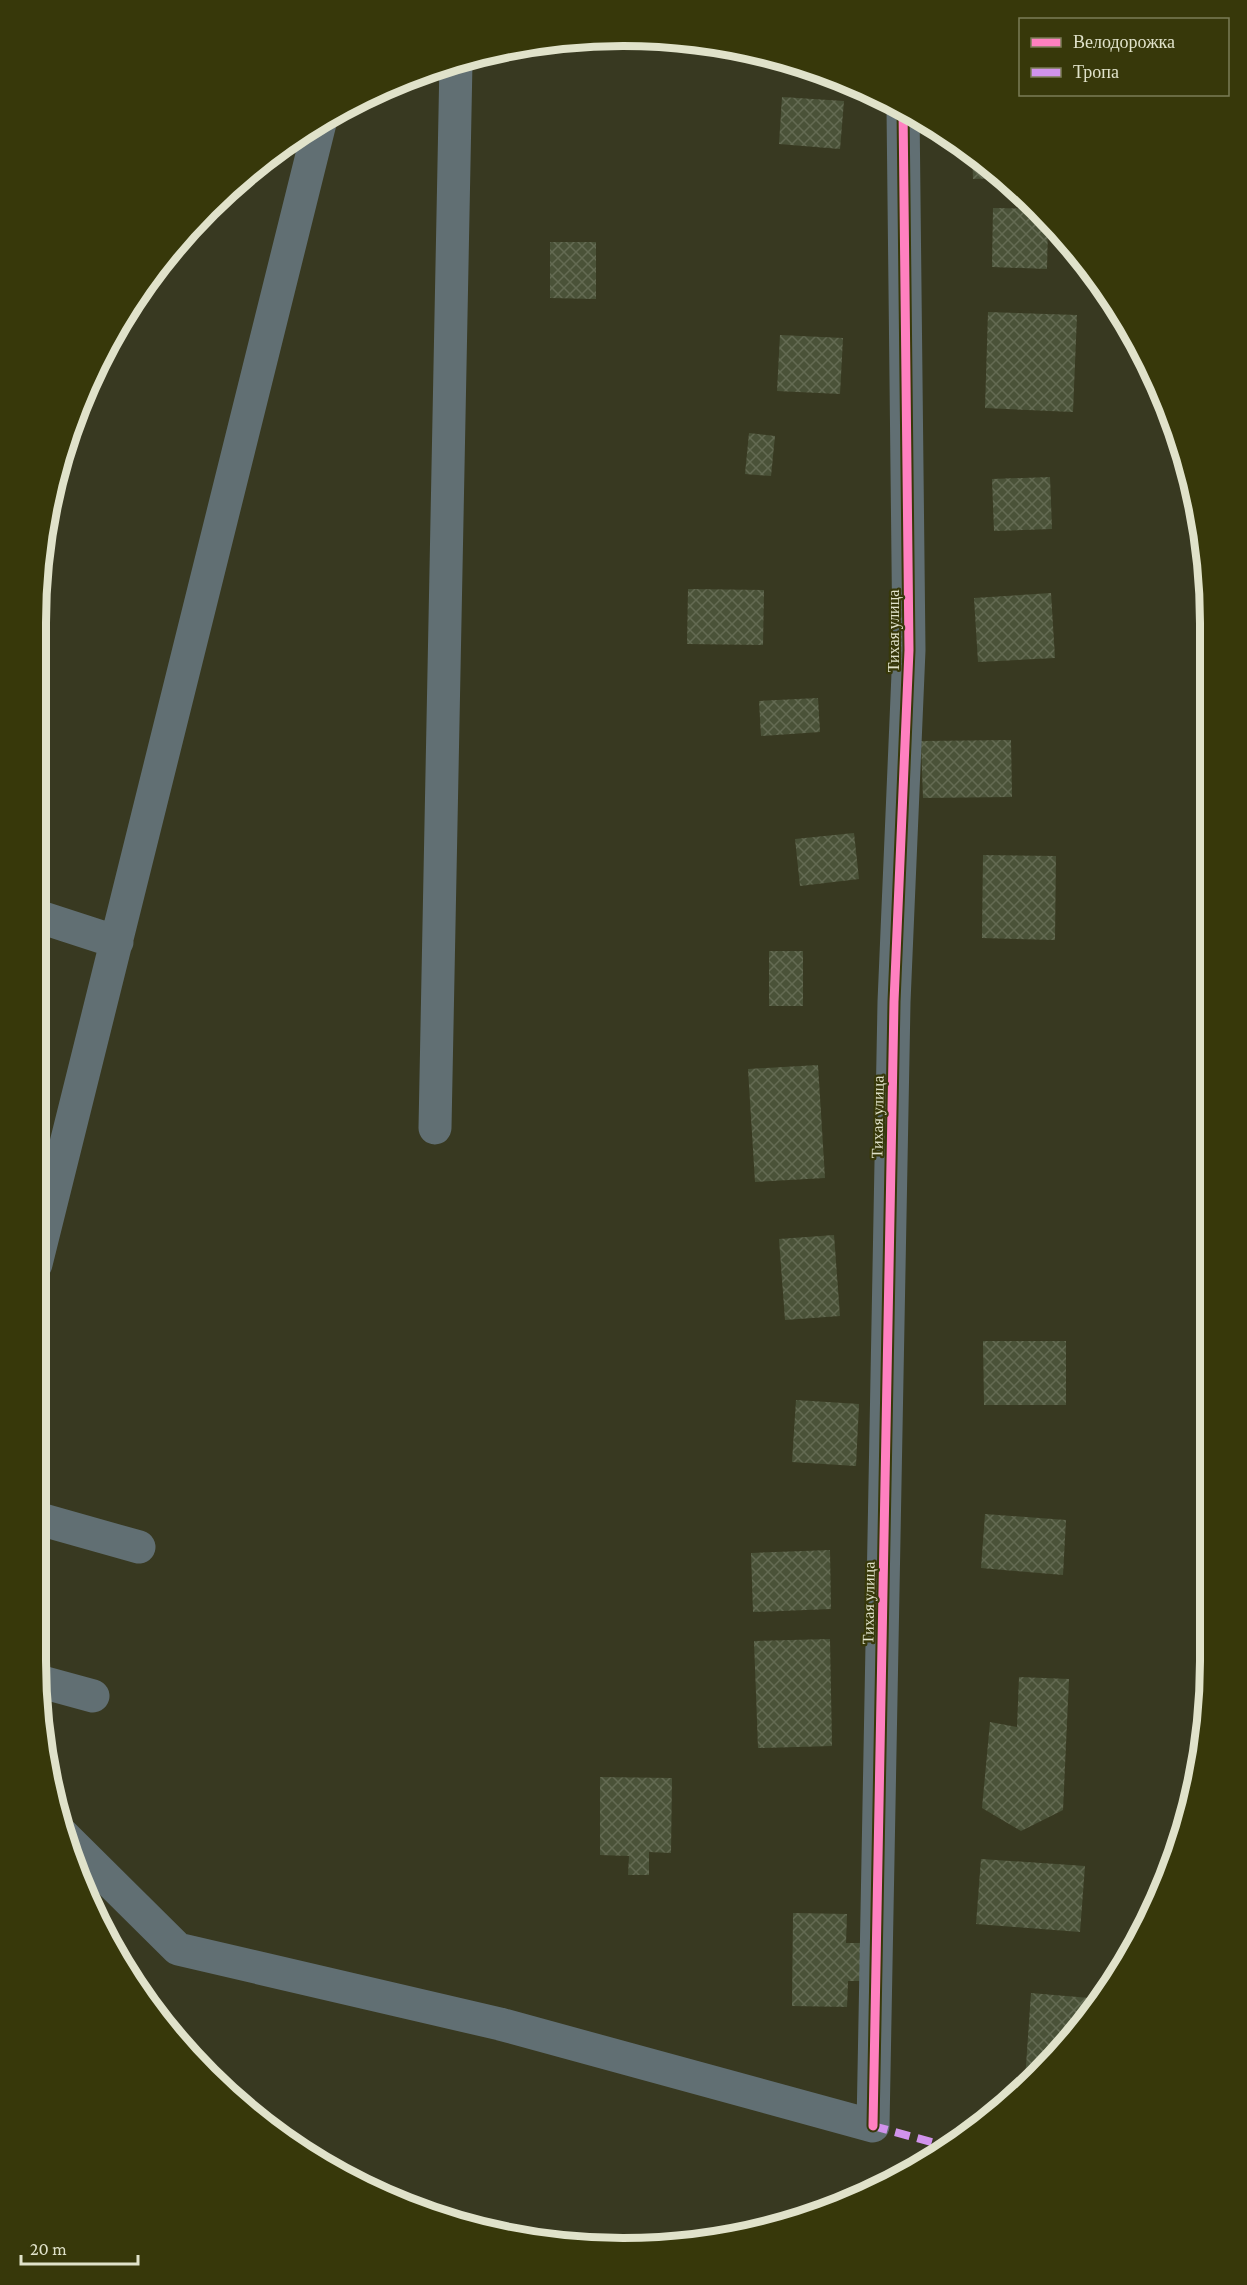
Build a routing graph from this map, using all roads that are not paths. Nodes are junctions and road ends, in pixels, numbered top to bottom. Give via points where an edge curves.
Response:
1 (456, 72) edge
2 (903, 119) edge
3 (317, 135) edge
4 (46, 919) edge
5 (117, 942) junction
6 (435, 1128) dead end
7 (46, 1224) edge
8 (46, 1521) edge
9 (139, 1547) dead end
10 (47, 1684) edge
11 (93, 1696) dead end
12 (78, 1849) edge

1 - 6 street
2 - 12 street, Тихая улица via 909,650 894,1002 873,2126 500,2024 178,1949
3 - 5 street
4 - 5 street
5 - 7 street
8 - 9 street
10 - 11 street

